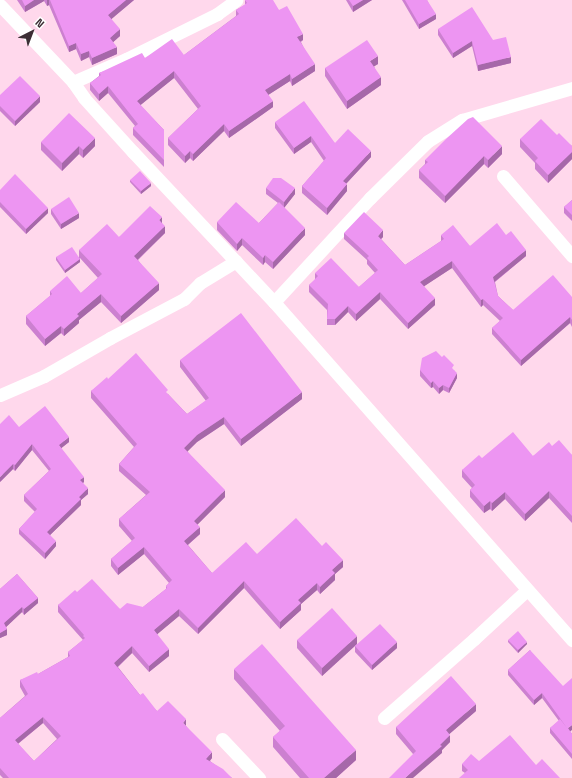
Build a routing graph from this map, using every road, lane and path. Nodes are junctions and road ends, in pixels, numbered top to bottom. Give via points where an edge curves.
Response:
1 (236, 0) edge
2 (0, 5) edge
3 (73, 82) junction
4 (572, 88) edge
5 (503, 176) dead end
6 (572, 256) edge
7 (236, 261) junction
8 (274, 302) junction
9 (0, 395) edge
10 (527, 590) junction
11 (572, 640) edge
12 (384, 718) dead end
13 (222, 739) dead end
14 (259, 778) edge

1 - 3 street via 217,14
2 - 3 street
3 - 7 street via 84,98 133,152
4 - 8 street via 462,120 428,141 370,198
5 - 6 street
7 - 8 street
7 - 9 street via 200,283 184,299 44,376
8 - 10 street
10 - 11 street
10 - 12 street
13 - 14 street

